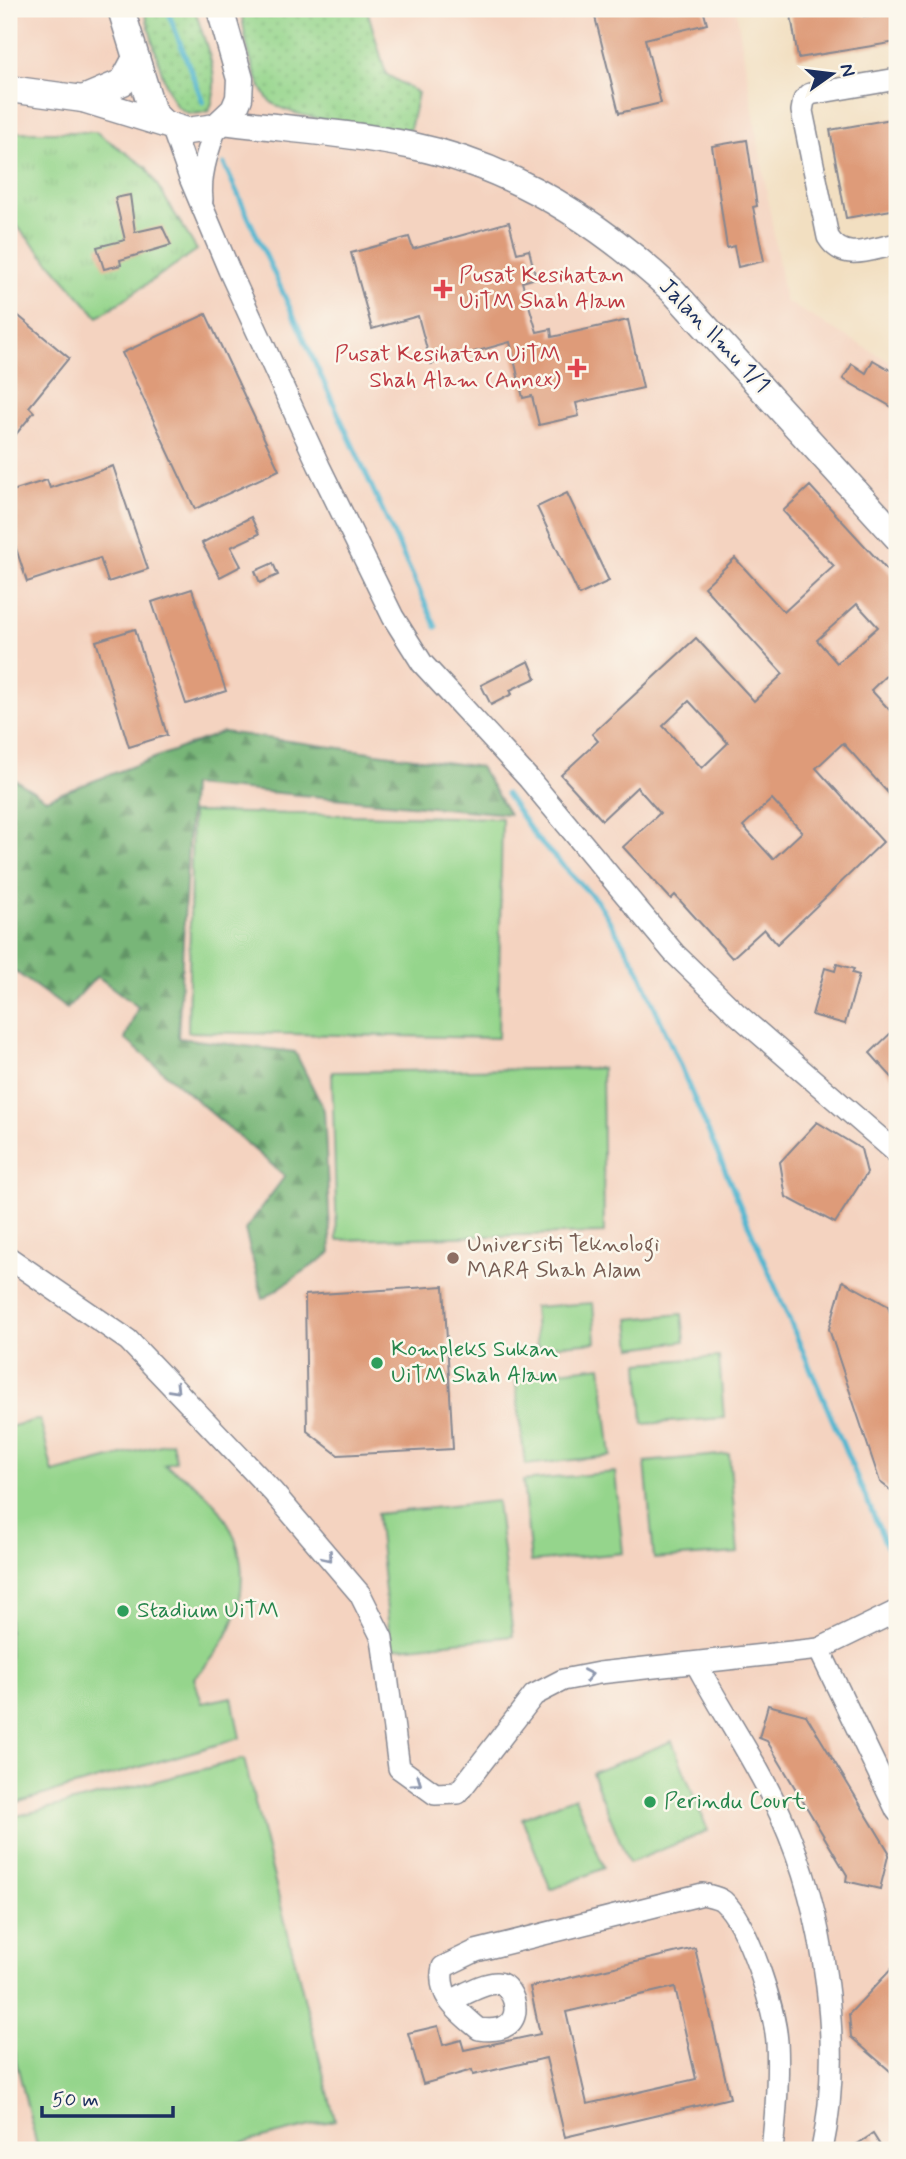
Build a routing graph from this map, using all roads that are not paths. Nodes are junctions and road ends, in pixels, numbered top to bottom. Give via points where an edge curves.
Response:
1 (121, 9) edge
2 (220, 9) edge
3 (136, 58) junction
4 (240, 79) junction
5 (897, 79) edge
6 (9, 89) edge
7 (83, 99) junction
8 (167, 124) junction
9 (220, 124) junction
10 (295, 131) junction
11 (203, 206) junction
12 (897, 244) edge
13 (897, 537) edge
14 (897, 1153) edge
15 (9, 1258) edge
16 (892, 1614) edge
17 (819, 1648) junction
18 (696, 1663) junction
19 (897, 1811) edge
20 (450, 2001) dead end
21 (772, 2150) edge
22 (822, 2150) edge

1 - 3 street
2 - 4 street
3 - 7 street via 122,82
3 - 8 street via 153,113
4 - 9 street via 234,110
4 - 10 street, Jalan Ilmu 1/1 via 262,109
5 - 12 street via 810,94 802,111 828,237 835,249 844,253
6 - 7 street, Jalan Ilmu 1/1
7 - 8 street, Jalan Ilmu 1/1
8 - 9 street, Jalan Ilmu 1/1 via 187,131
8 - 11 street
9 - 10 street, Jalan Ilmu 1/1
9 - 11 street via 201,185
10 - 13 street, Jalan Ilmu 1/1 via 397,143 463,159 515,179 578,213 673,291
11 - 14 street via 319,466 393,617 422,663 529,779 674,953
15 -> 18 street via 128,1340 273,1492 360,1594 382,1638 399,1768 435,1794 458,1793 534,1695 563,1680
16 - 17 street
17 - 18 street
17 - 19 street
18 - 22 street via 780,1814 803,1872 816,1924 832,2063
20 - 21 street via 442,1987 443,1968 476,1951 703,1894 721,1899 736,1915 755,1955 777,2039

